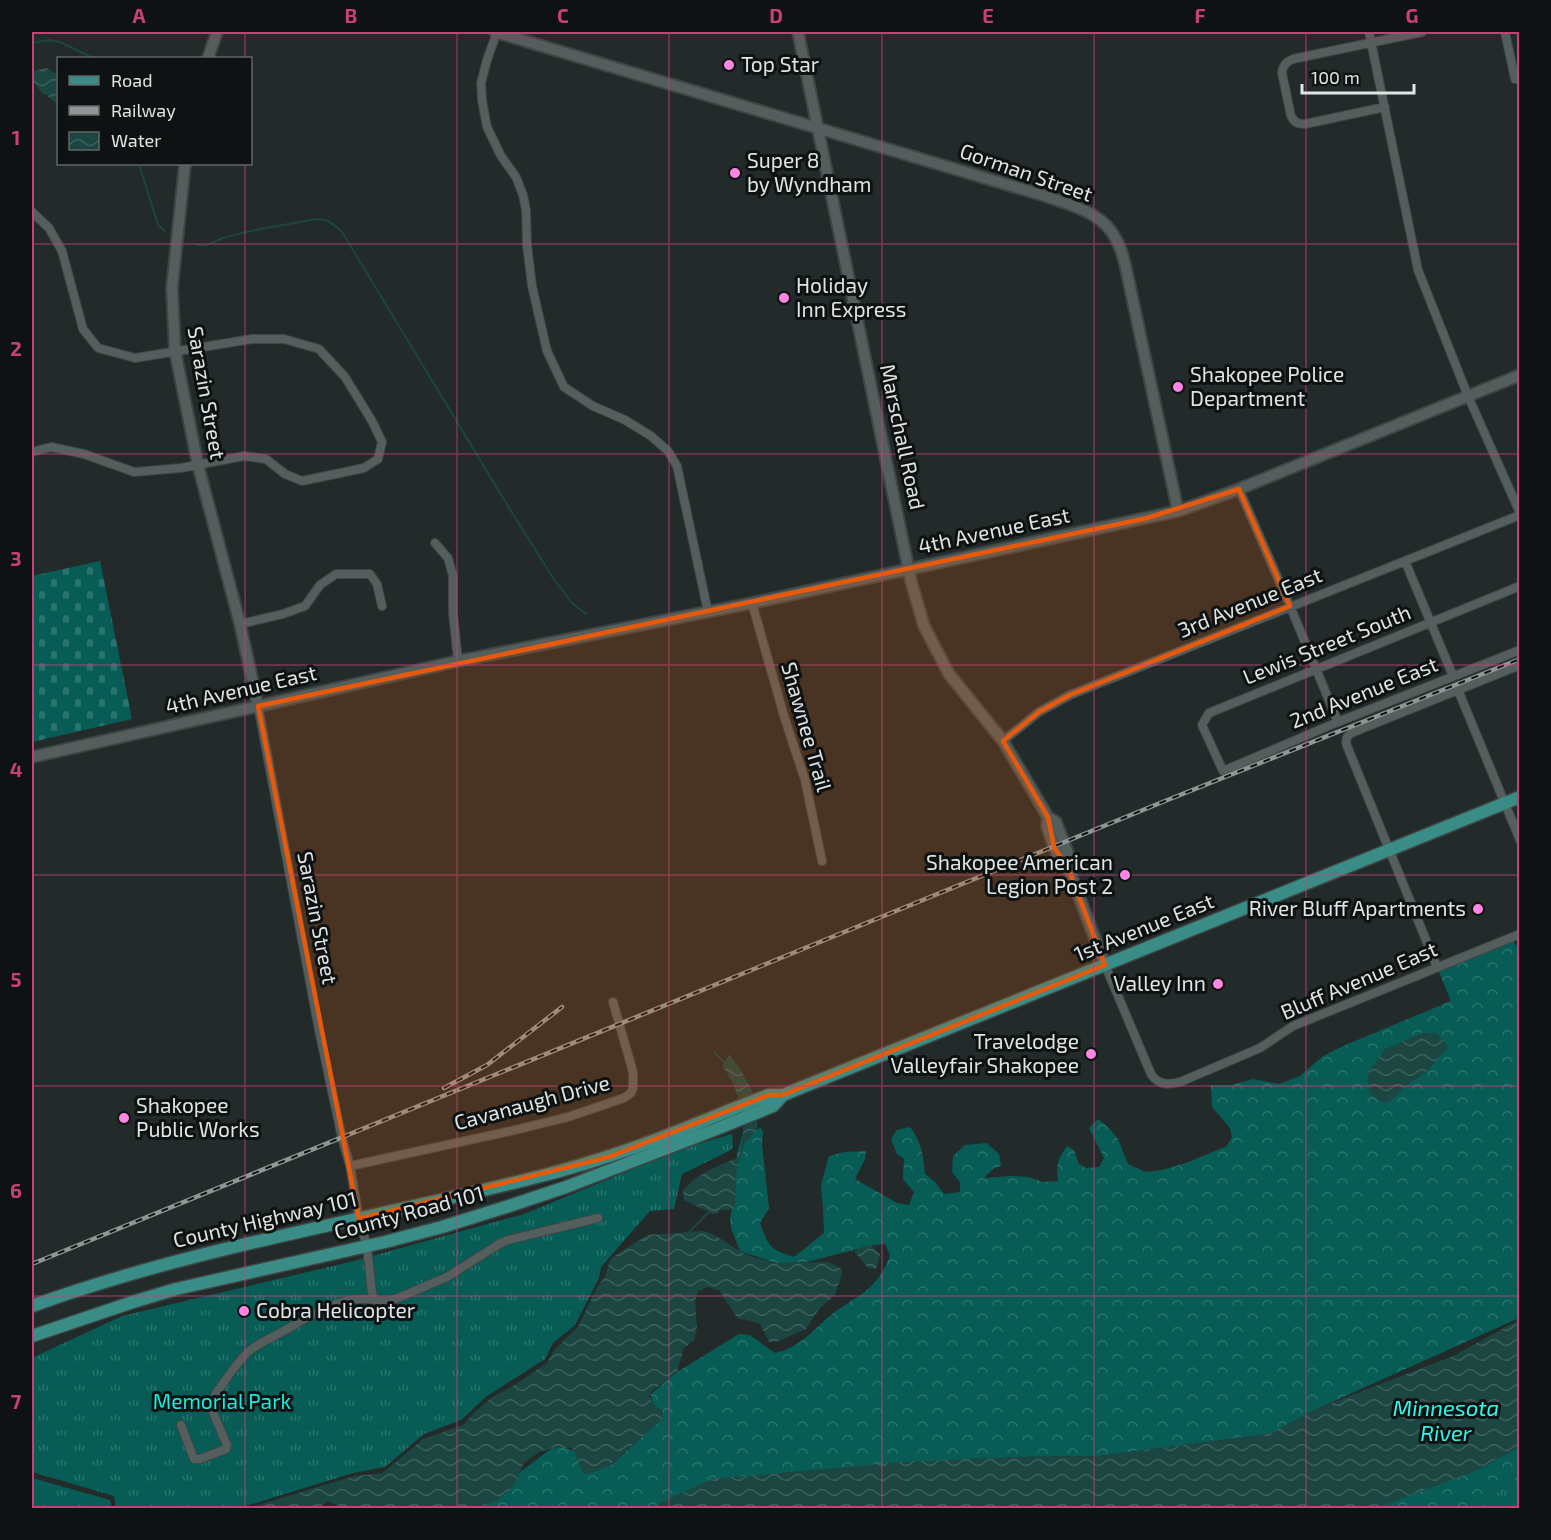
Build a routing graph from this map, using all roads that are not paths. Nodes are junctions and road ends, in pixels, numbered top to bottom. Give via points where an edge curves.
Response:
1 (217, 32) edge
2 (496, 32) edge
3 (798, 32) edge
4 (1369, 32) edge
5 (1422, 32) edge
6 (1504, 32) edge
7 (1372, 43) junction
8 (208, 57) edge
9 (1515, 79) dead end
10 (1385, 107) junction
11 (819, 129) junction
12 (185, 165) edge
13 (32, 212) edge
14 (175, 351) junction
15 (1520, 375) edge
16 (1468, 396) junction
17 (32, 452) edge
18 (198, 465) junction
19 (1239, 489) junction
20 (1178, 511) junction
21 (1520, 514) edge
22 (435, 543) dead end
23 (1405, 561) junction
24 (909, 569) junction
25 (1520, 586) edge
26 (752, 603) junction
27 (382, 606) dead end
28 (1290, 606) junction
29 (708, 612) junction
30 (1431, 622) junction
31 (240, 624) junction
32 (1520, 650) edge
33 (458, 662) junction
34 (1520, 665) edge
35 (1316, 669) junction
36 (1453, 676) junction
37 (1458, 690) junction
38 (258, 706) junction
39 (1338, 722) junction
40 (1003, 741) junction
41 (32, 757) edge
42 (1223, 771) joint
43 (1520, 796) edge
44 (1504, 803) junction
45 (1520, 840) edge
46 (1390, 849) junction
47 (822, 861) dead end
48 (1520, 934) edge
49 (1105, 965) junction
50 (1437, 967) junction
51 (613, 1002) dead end
52 (1151, 1074) joint
53 (783, 1095) joint
54 (713, 1124) junction
55 (350, 1166) junction
56 (598, 1218) dead end
57 (359, 1219) junction
58 (367, 1246) junction
59 (374, 1300) junction
60 (32, 1306) edge
61 (32, 1336) edge
62 (181, 1425) dead end

1 - 8 street
2 - 11 street, Gorman Street
2 - 29 street via 481,83 482,100 487,127 523,195 532,286 547,351 564,387 651,436 668,451 677,466
3 - 11 street, Marschall Road
4 - 7 street
5 - 7 street
6 - 9 street
7 - 10 street
7 - 10 street via 1293,59 1286,62 1281,73 1291,116 1298,124
10 - 16 street via 1418,270
11 - 20 street, Gorman Street via 1068,203 1106,225 1117,240 1125,264
11 - 24 street, Marschall Road
12 - 14 street, Sarazin Street via 172,288
13 - 14 street via 49,228 62,251 83,328 98,348 135,358
14 - 18 street, Sarazin Street
14 - 18 street via 252,339 284,339 319,349 345,377 382,442 378,459 364,468 302,481 266,459 244,456
15 - 16 street, 4th Avenue East
16 - 19 street, 4th Avenue East
16 - 21 street
17 - 18 street via 51,447 134,472
18 - 31 street, Sarazin Street
19 - 20 street, 4th Avenue East
19 - 28 street
20 - 24 street, 4th Avenue East
21 - 23 street, 3rd Avenue East
22 - 33 street via 448,558 453,576
23 - 28 street, 3rd Avenue East
23 - 30 street
24 - 26 street, 4th Avenue East
24 - 40 street, Marschall Road via 924,626 949,674
25 - 30 street, Lewis Street South
26 - 29 street, 4th Avenue East
26 - 47 street, Shawnee Trail via 805,780
27 - 31 street via 377,584 370,574 336,574 320,585 304,606
28 - 35 street
28 - 40 street, 3rd Avenue East via 1070,695 1038,712
29 - 33 street, 4th Avenue East
30 - 35 street, Lewis Street South
30 - 36 street
31 - 38 street, Sarazin Street
32 - 36 street, 2nd Avenue East
33 - 38 street, 4th Avenue East
34 - 37 street, 2nd Avenue East
35 - 39 street
35 - 42 street, Lewis Street South via 1209,713 1202,724
36 - 39 street, 2nd Avenue East
37 - 44 street
37 - 46 street, 2nd Avenue East via 1347,737 1347,746
38 - 41 street, 4th Avenue East
38 - 55 street, Sarazin Street via 315,1007
39 - 42 street, 2nd Avenue East
40 - 49 street, Marschall Road via 1048,817 1056,822
43 - 44 main road, 1st Avenue East
44 - 45 street
44 - 46 main road, 1st Avenue East
46 - 49 main road, 1st Avenue East
46 - 50 street
48 - 50 street, Bluff Avenue East
49 - 52 street, Marschall Road
49 - 53 main road, 1st Avenue East
50 - 52 street, Bluff Avenue East via 1293,1026 1260,1048 1180,1082 1158,1082
51 - 55 street, Cavanaugh Drive via 633,1072 633,1088 624,1098 568,1117
53 - 54 main road, County Highway 101 via 769,1095 762,1104
54 - 57 main road, County Highway 101 via 511,1184
54 - 58 main road, County Road 101 via 566,1187 442,1227
55 - 57 street, Sarazin Street
56 - 59 street via 508,1240 447,1277 393,1300
57 - 58 street, Sarazin Street
57 - 60 main road, County Highway 101 via 178,1260
58 - 59 street, Sarazin Street
58 - 61 main road, County Road 101 via 187,1286
59 - 62 street via 354,1299 328,1307 248,1352 211,1404 228,1445 226,1449 194,1459

